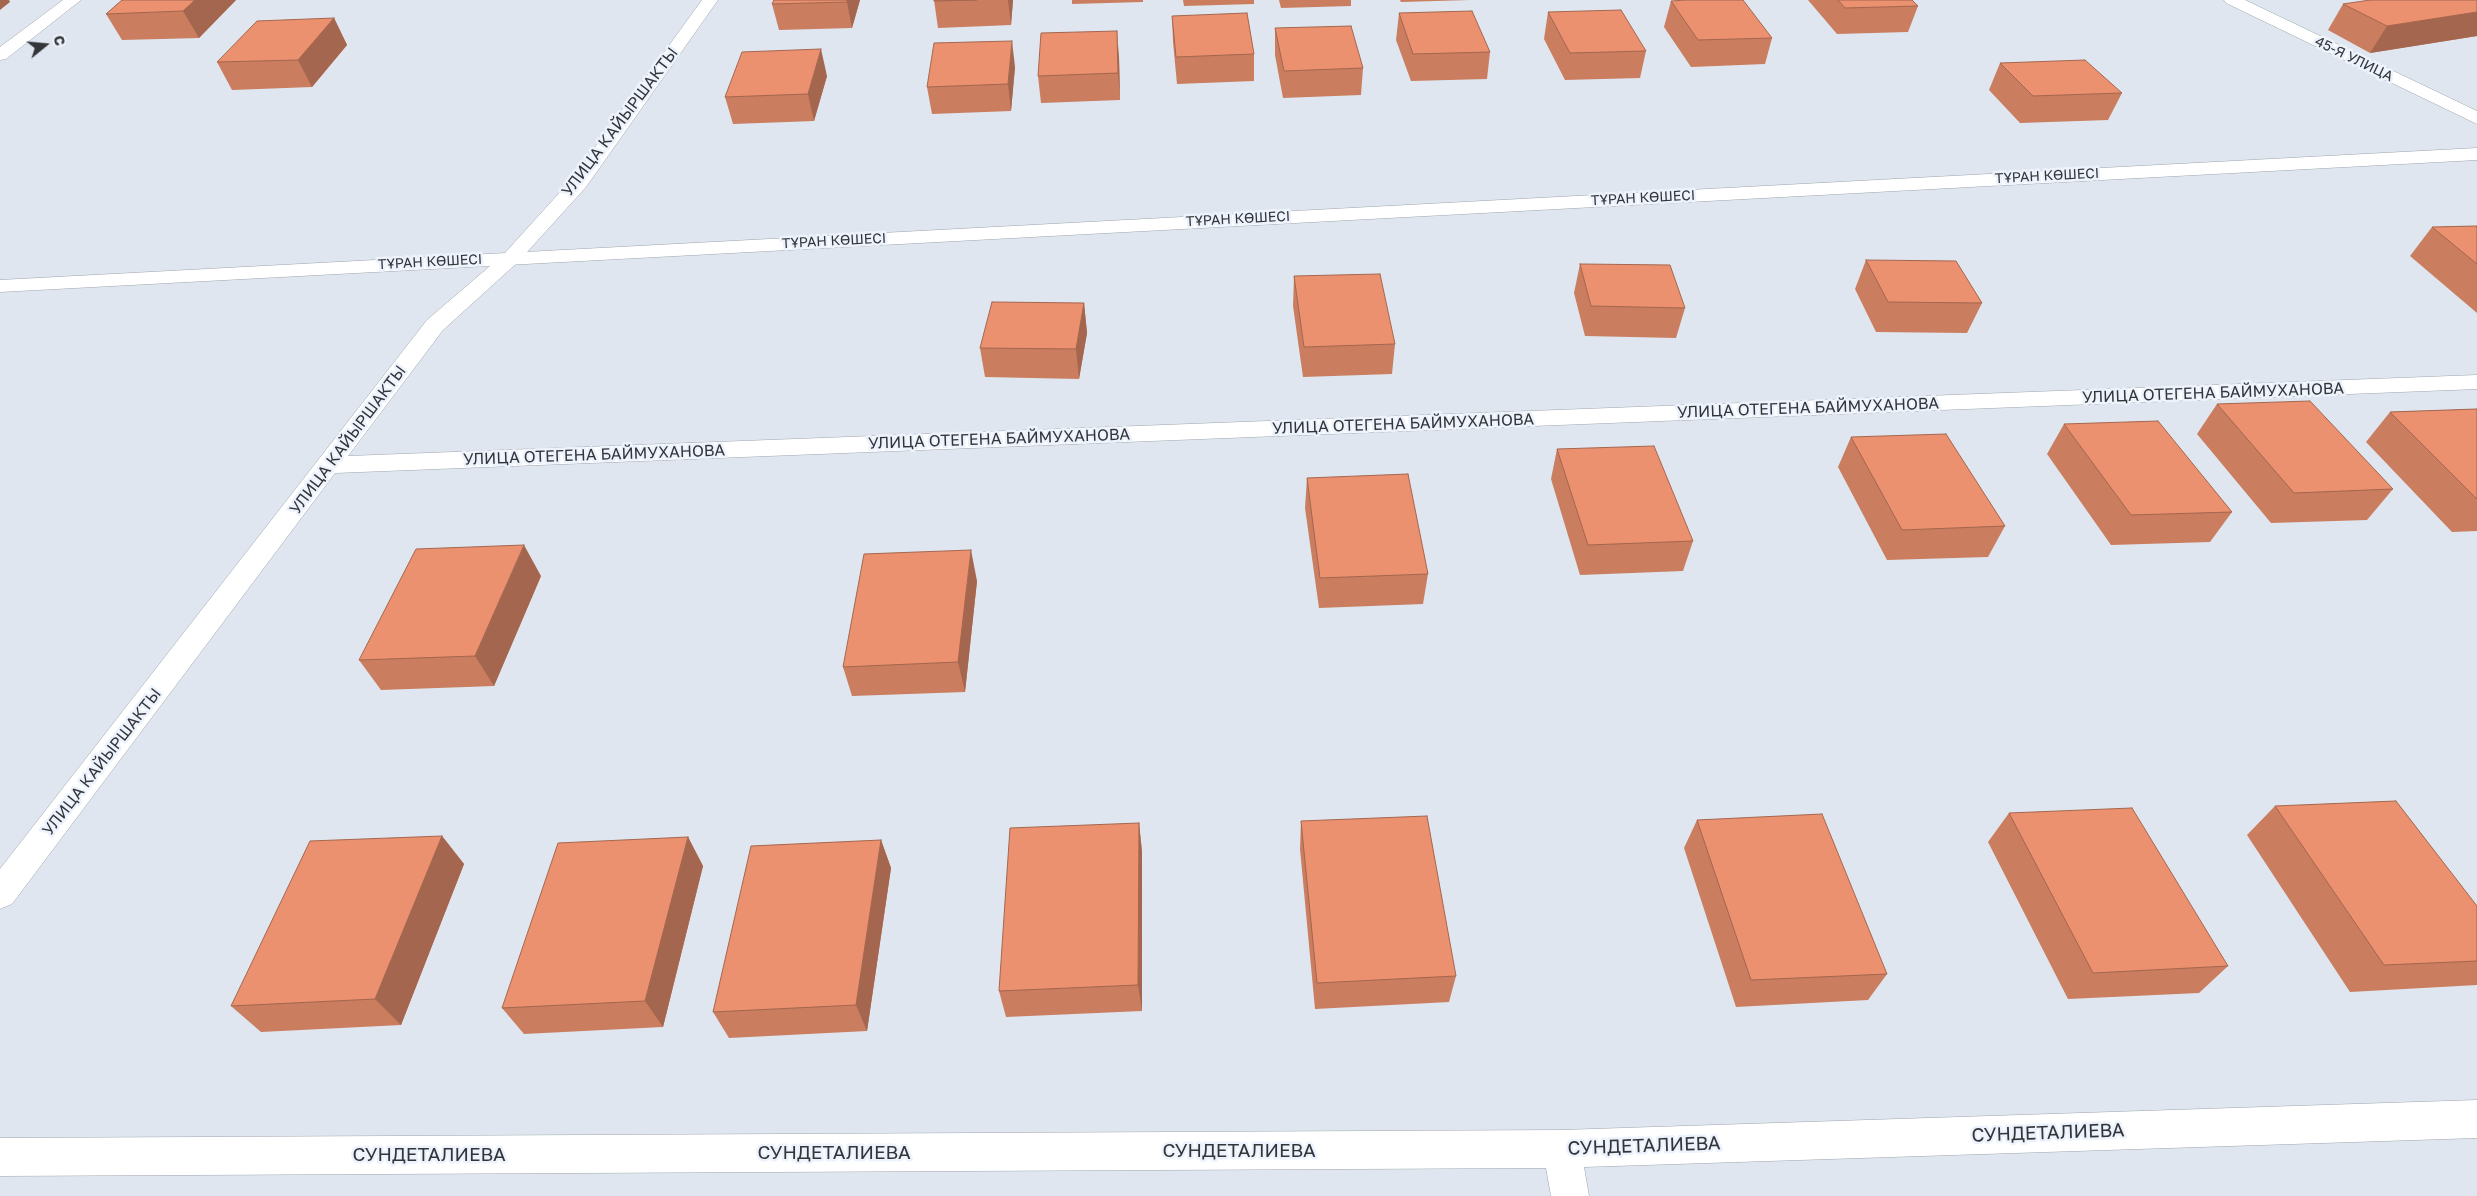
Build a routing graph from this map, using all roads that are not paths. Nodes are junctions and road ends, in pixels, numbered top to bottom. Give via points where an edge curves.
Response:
1 (73, 0) edge
2 (710, 0) edge
3 (2232, 0) edge
4 (0, 55) edge
5 (2477, 118) edge
6 (2477, 154) edge
7 (511, 258) junction
8 (0, 286) edge
9 (2477, 382) edge
10 (330, 465) junction
11 (0, 894) edge
12 (2477, 1119) edge
13 (1562, 1149) junction
14 (0, 1158) edge
15 (1570, 1196) edge

1 - 4 street
2 - 7 street, УЛИЦА КАЙЫРШАКТЫ via 579,183
3 - 5 street, 45-Я УЛИЦА
6 - 7 street, ТҰРАН КӨШЕСІ
7 - 8 street, ТҰРАН КӨШЕСІ
7 - 10 street, УЛИЦА КАЙЫРШАКТЫ via 435,326
9 - 10 street, УЛИЦА ОТЕГЕНА БАЙМУХАНОВА
10 - 11 street, УЛИЦА КАЙЫРШАКТЫ
12 - 13 street, СУНДЕТАЛИЕВА
13 - 14 street, СУНДЕТАЛИЕВА
13 - 15 street

